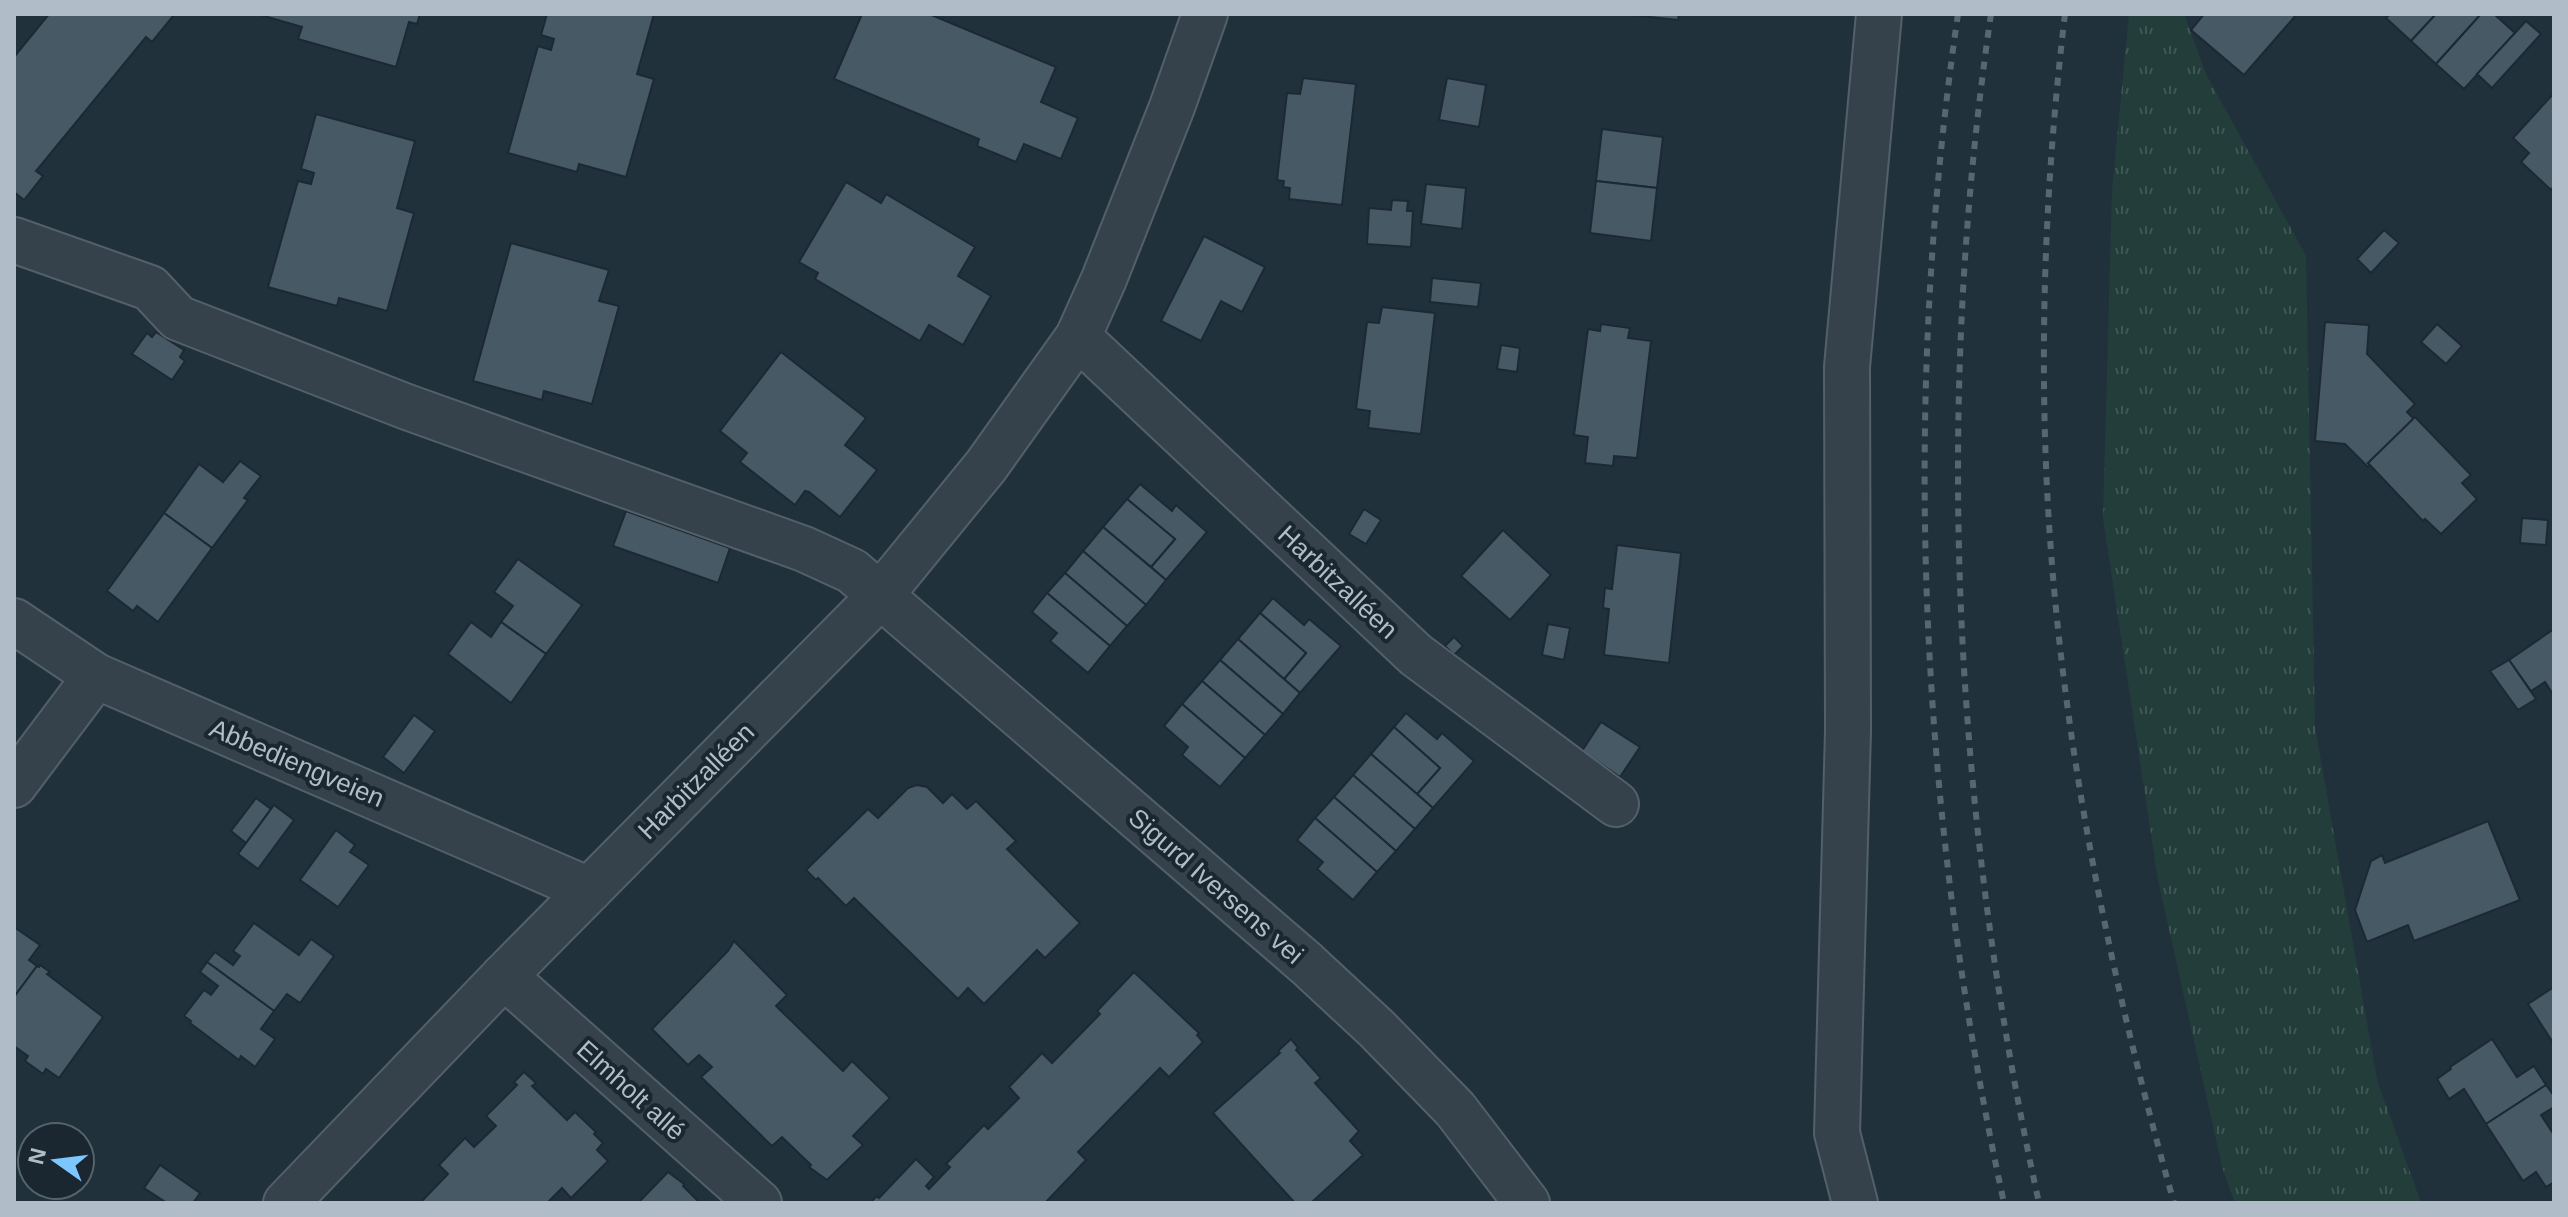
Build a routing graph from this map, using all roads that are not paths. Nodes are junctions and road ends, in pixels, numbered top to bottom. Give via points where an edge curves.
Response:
1 (1205, 14) edge
2 (1879, 14) edge
3 (14, 240) edge
4 (1078, 337) junction
5 (879, 597) junction
6 (14, 621) edge
7 (96, 676) junction
8 (14, 785) edge
9 (1616, 804) dead end
10 (589, 890) junction
11 (504, 976) junction
12 (286, 1203) edge
13 (759, 1203) edge
14 (1526, 1203) edge
15 (1855, 1203) edge

1 - 4 street, Harbitzalléen
2 - 15 street via 1847,367 1848,731 1837,1133
3 - 5 street, Sigurd Iversens vei via 150,288 178,318 206,329 804,549 852,571
4 - 5 street, Harbitzalléen via 986,466
4 - 9 street, Harbitzalléen via 1416,655
5 - 10 street, Harbitzalléen
5 - 14 street, Sigurd Iversens vei via 1377,1029 1455,1109
6 - 7 street, Abbediengveien
7 - 8 street
7 - 10 street, Abbediengveien
10 - 11 street, Harbitzalléen
11 - 12 street, Harbitzalléen
11 - 13 street, Elmholt allé

